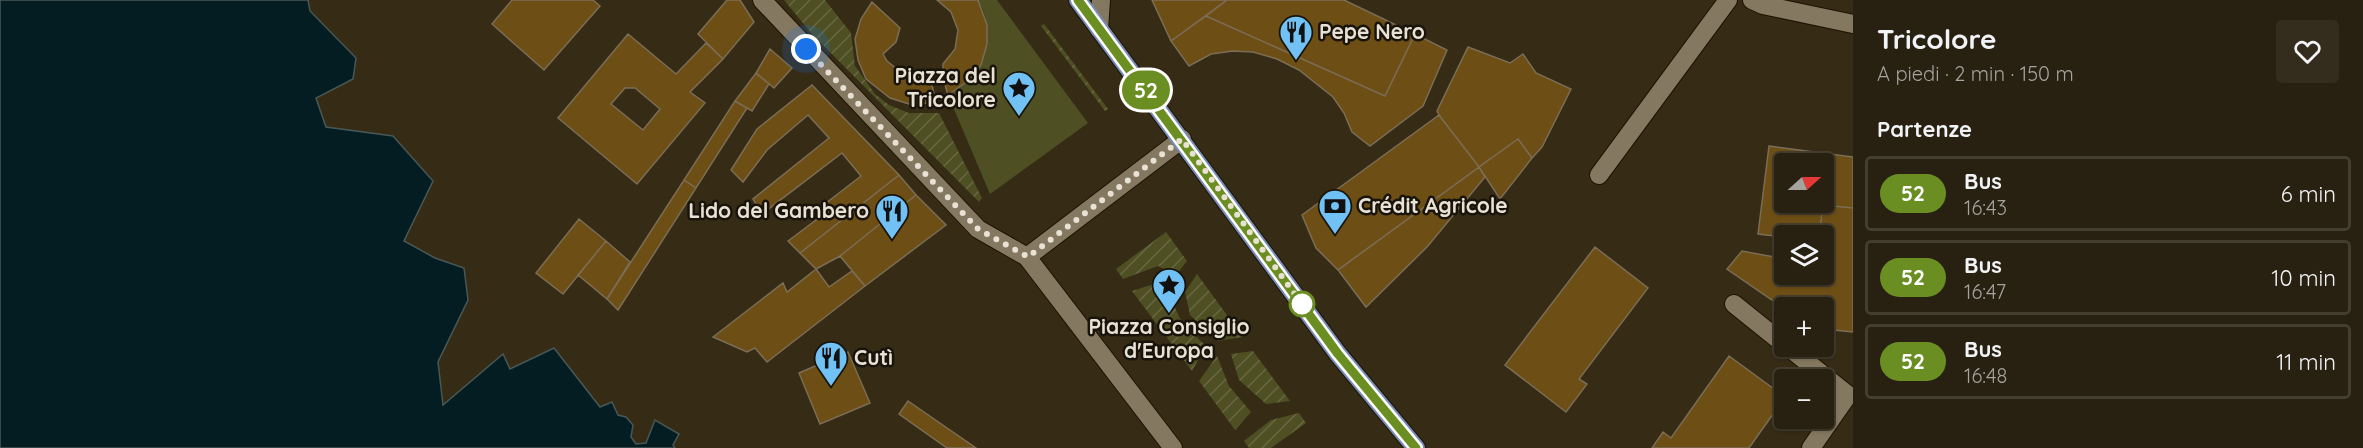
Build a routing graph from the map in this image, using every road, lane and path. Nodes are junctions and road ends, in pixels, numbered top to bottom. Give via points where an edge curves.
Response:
1 (762, 0) edge
2 (1078, 0) edge
3 (1101, 0) edge
4 (1728, 0) edge
5 (1752, 0) edge
6 (1853, 24) edge
7 (1100, 29) junction
8 (1182, 139) junction
9 (1599, 175) dead end
10 (1028, 257) junction
11 (1734, 304) dead end
12 (1774, 336) edge
13 (1800, 357) edge
14 (1173, 448) edge
15 (1416, 448) edge
16 (1811, 448) edge

1 - 10 street via 978,229
2 - 7 main road
3 - 7 street
4 - 9 street
5 - 6 street
7 - 8 main road
8 - 10 street
8 - 15 main road via 1338,354
10 - 14 street
11 - 12 street
13 - 16 street via 1848,395

